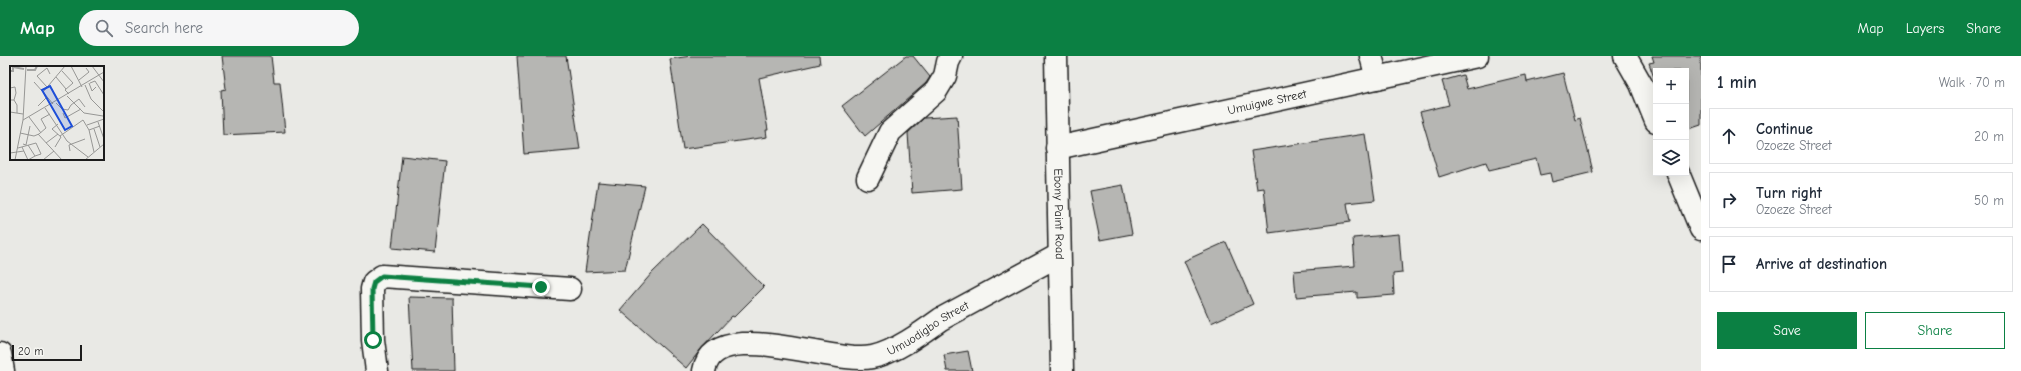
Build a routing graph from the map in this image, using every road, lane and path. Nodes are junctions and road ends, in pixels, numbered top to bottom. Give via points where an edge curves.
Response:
1 (951, 56) edge
2 (1056, 56) edge
3 (1371, 56) edge
4 (1477, 56) edge
5 (1625, 56) edge
6 (1377, 78) junction
7 (1653, 114) edge
8 (1057, 148) junction
9 (1679, 176) edge
10 (868, 178) dead end
11 (1701, 229) edge
12 (1059, 255) junction
13 (570, 289) dead end
14 (0, 354) edge
15 (3, 371) edge
16 (377, 371) edge
17 (704, 371) edge
18 (1062, 371) edge

1 - 10 street via 945,76 936,91 890,132
2 - 8 street, Ebony Paint Road
3 - 6 street
4 - 6 street, Umuigwe Street
5 - 7 street
6 - 8 street, Umuigwe Street
8 - 12 street, Ebony Paint Road
9 - 11 street
12 - 17 street, Umuodigbo Street via 941,319 903,343 873,357 843,357 745,343 722,347 705,365
12 - 18 street, Ebony Paint Road
13 - 16 street via 382,276 374,282 372,289 373,340
14 - 15 street

